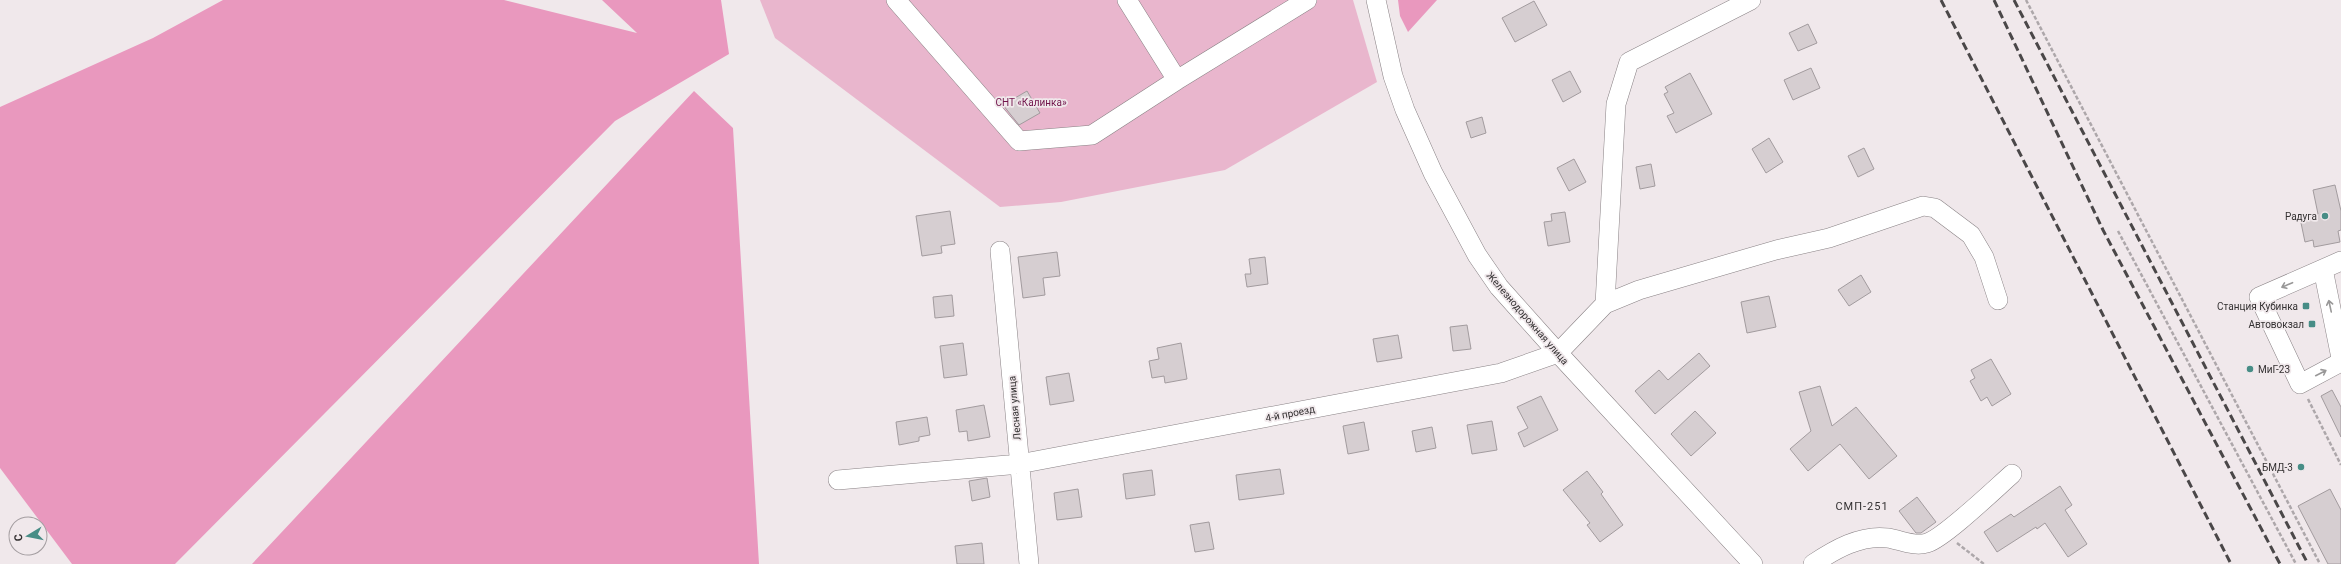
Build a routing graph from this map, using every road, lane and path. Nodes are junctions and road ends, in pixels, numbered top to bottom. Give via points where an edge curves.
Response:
1 (896, 0) edge
2 (1127, 0) edge
3 (1307, 0) edge
4 (1376, 0) edge
5 (1751, 0) edge
6 (2026, 0) edge
7 (1177, 80) junction
8 (2118, 231) dead end
9 (1000, 252) dead end
10 (2341, 261) edge
11 (2323, 269) junction
12 (1998, 300) dead end
13 (1605, 304) junction
14 (1558, 353) junction
15 (2341, 358) edge
16 (2341, 362) edge
17 (2300, 384) junction
18 (1020, 464) junction
19 (2341, 465) edge
20 (2012, 474) dead end
21 (838, 480) dead end
22 (1944, 532) junction
23 (1029, 564) edge
24 (1753, 564) edge
25 (1812, 564) edge
26 (1984, 564) edge
27 (2296, 564) edge
28 (2320, 564) edge

1 - 7 street via 1019,141 1092,136
2 - 7 street
3 - 7 street
4 - 14 street, Железнодорожная улица via 1383,38 1400,97 1457,221 1499,287
5 - 13 street via 1629,62 1616,104
6 - 28 path
8 - 27 path
9 - 18 street, Лесная улица
10 - 11 street
15 -> 11 street
11 -> 17 street via 2259,297
12 - 13 street via 1984,257 1971,235 1935,208 1923,206 1829,238 1776,250 1639,290
13 - 14 street
14 - 18 street, 4-й проезд via 1502,373
14 - 24 street, Железнодорожная улица
17 -> 16 street
17 - 19 path
18 - 21 street, 4-й проезд
18 - 23 street, Лесная улица
20 - 22 street
22 - 25 street via 1927,543 1914,544 1888,538 1855,541
22 - 26 path

